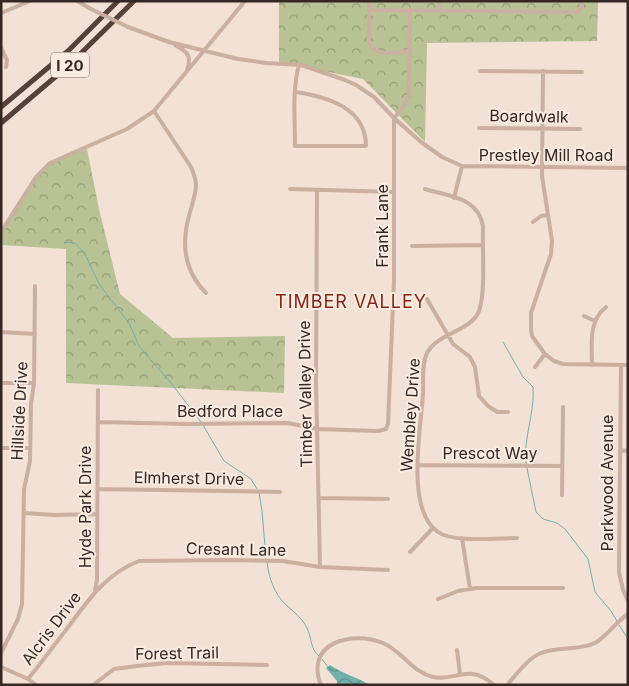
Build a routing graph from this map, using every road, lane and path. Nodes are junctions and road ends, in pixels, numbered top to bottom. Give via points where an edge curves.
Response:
1 (30, 1) edge
2 (76, 1) edge
3 (118, 1) edge
4 (134, 1) edge
5 (245, 1) edge
6 (369, 1) edge
7 (439, 1) edge
8 (582, 1) edge
9 (370, 10) junction
10 (410, 10) junction
11 (439, 11) junction
12 (1, 13) edge
13 (169, 42) junction
14 (1, 48) edge
15 (206, 50) junction
16 (410, 51) junction
17 (299, 65) junction
18 (6, 67) dead end
19 (480, 71) dead end
20 (543, 72) junction
21 (582, 72) dead end
22 (187, 73) junction
23 (296, 92) junction
24 (1, 106) edge
25 (154, 111) junction
26 (394, 118) junction
27 (1, 123) edge
28 (478, 128) dead end
29 (542, 128) junction
30 (580, 129) dead end
31 (462, 166) junction
32 (542, 167) junction
33 (628, 168) edge
34 (290, 189) dead end
35 (424, 189) dead end
36 (317, 190) junction
37 (394, 192) junction
38 (454, 198) junction
39 (548, 215) junction
40 (533, 222) dead end
41 (1, 232) edge
42 (482, 245) junction
43 (412, 246) dead end
44 (36, 286) dead end
45 (206, 293) dead end
46 (427, 299) dead end
47 (606, 307) dead end
48 (584, 316) dead end
49 (595, 321) junction
50 (1, 332) edge
51 (35, 334) junction
52 (447, 336) junction
53 (545, 354) junction
54 (621, 364) junction
55 (592, 365) junction
56 (628, 365) edge
57 (534, 368) dead end
58 (1, 383) edge
59 (34, 383) junction
60 (98, 390) dead end
61 (563, 406) dead end
62 (508, 412) dead end
63 (98, 422) junction
64 (388, 424) joint
65 (316, 429) junction
66 (1, 448) edge
67 (30, 448) junction
68 (620, 450) junction
69 (628, 451) edge
70 (418, 465) junction
71 (562, 466) junction
72 (98, 489) junction
73 (280, 492) dead end
74 (562, 495) dead end
75 (320, 498) junction
76 (388, 498) dead end
77 (24, 513) junction
78 (97, 514) junction
79 (433, 528) junction
80 (462, 538) junction
81 (516, 538) dead end
82 (410, 552) dead end
83 (320, 567) junction
84 (388, 570) dead end
85 (563, 588) dead end
86 (470, 589) junction
87 (94, 592) junction
88 (438, 599) dead end
89 (628, 600) edge
90 (628, 614) edge
91 (457, 650) dead end
92 (1, 652) edge
93 (267, 665) dead end
94 (1, 667) edge
95 (460, 674) junction
96 (28, 679) junction
97 (36, 685) edge
98 (93, 685) edge
99 (321, 685) edge
100 (494, 685) edge
101 (507, 685) edge

1 - 12 street
2 - 13 street, Prestley Mill Road, bridge via 128,27
3 - 24 highway, I 20 via 68,51
4 - 27 highway, I 20 via 67,67
5 - 15 street
6 - 9 street
7 - 11 street
8 - 11 street via 578,11 564,12
9 - 10 street
9 - 16 street via 369,44 372,49
10 - 11 street
10 - 16 street
13 - 15 street, Prestley Mill Road
13 - 22 street, Prestley Mill Road via 189,56
14 - 18 street via 7,60
15 - 17 street, Prestley Mill Road via 238,59
15 - 22 street
16 - 26 street via 409,94
17 - 23 street
17 - 26 street, Prestley Mill Road via 356,85 374,96
19 - 20 street
20 - 21 street
20 - 29 street
22 - 25 street
23 - 23 street via 321,97 355,114 362,124 366,146 295,146
25 - 41 street via 128,129 50,163 36,177
25 - 45 street via 194,176 196,185 186,227 185,248 189,270
26 - 31 street, Prestley Mill Road via 421,142
26 - 37 street, Frank Lane
28 - 29 street, Boardwalk
29 - 30 street, Boardwalk
29 - 32 street
31 - 32 street, Prestley Mill Road
31 - 38 street
32 - 33 street, Prestley Mill Road
32 - 39 street
34 - 36 street
35 - 38 street, Wembley Drive
36 - 37 street
36 - 65 street, Timber Valley Drive
37 - 64 street, Frank Lane
38 - 42 street, Wembley Drive via 467,201 482,218
39 - 40 street
39 - 53 street via 552,233 551,254 531,320 532,336
42 - 43 street
42 - 52 street, Wembley Drive via 482,302 478,314
44 - 51 street, Hillside Drive
46 - 52 street
47 - 49 street
48 - 49 street
49 - 55 street
50 - 51 street
51 - 59 street, Hillside Drive
52 - 62 street via 470,357 475,367 479,396 497,412
52 - 70 street, Wembley Drive via 432,344 426,354
53 - 55 street via 563,364
53 - 57 street
54 - 55 street
54 - 56 street
54 - 68 street, Parkwood Avenue
58 - 59 street
59 - 67 street, Hillside Drive
60 - 63 street, Hyde Park Drive
61 - 71 street
63 - 65 street, Bedford Place via 288,423
63 - 72 street, Hyde Park Drive
64 - 65 street, Bedford Place via 386,429 378,430
65 - 75 street, Timber Valley Drive
66 - 67 street
67 - 77 street, Hillside Drive
68 - 69 street
68 - 89 street, Parkwood Avenue via 620,572
70 - 71 street, Prescot Way
70 - 79 street, Wembley Drive via 423,513
71 - 74 street
72 - 73 street, Elmherst Drive
72 - 78 street, Hyde Park Drive
75 - 76 street
75 - 83 street, Timber Valley Drive
77 - 78 street
77 - 92 street, Hillside Drive via 22,604
78 - 87 street, Hyde Park Drive via 97,580
79 - 80 street via 451,538
79 - 82 street
80 - 81 street
80 - 86 street
83 - 84 street, Cresant Lane
83 - 87 street, Cresant Lane via 282,561 148,560 130,564
85 - 86 street
86 - 88 street
87 - 96 street, Alcris Drive
90 - 101 street via 595,643 542,653 530,660
91 - 95 street
93 - 98 street, Forest Trail via 137,666 114,669
94 - 96 street
95 - 99 street via 441,678 428,675 386,645 371,640 346,639 334,642 319,658 317,674
95 - 100 street via 477,674
96 - 97 street

